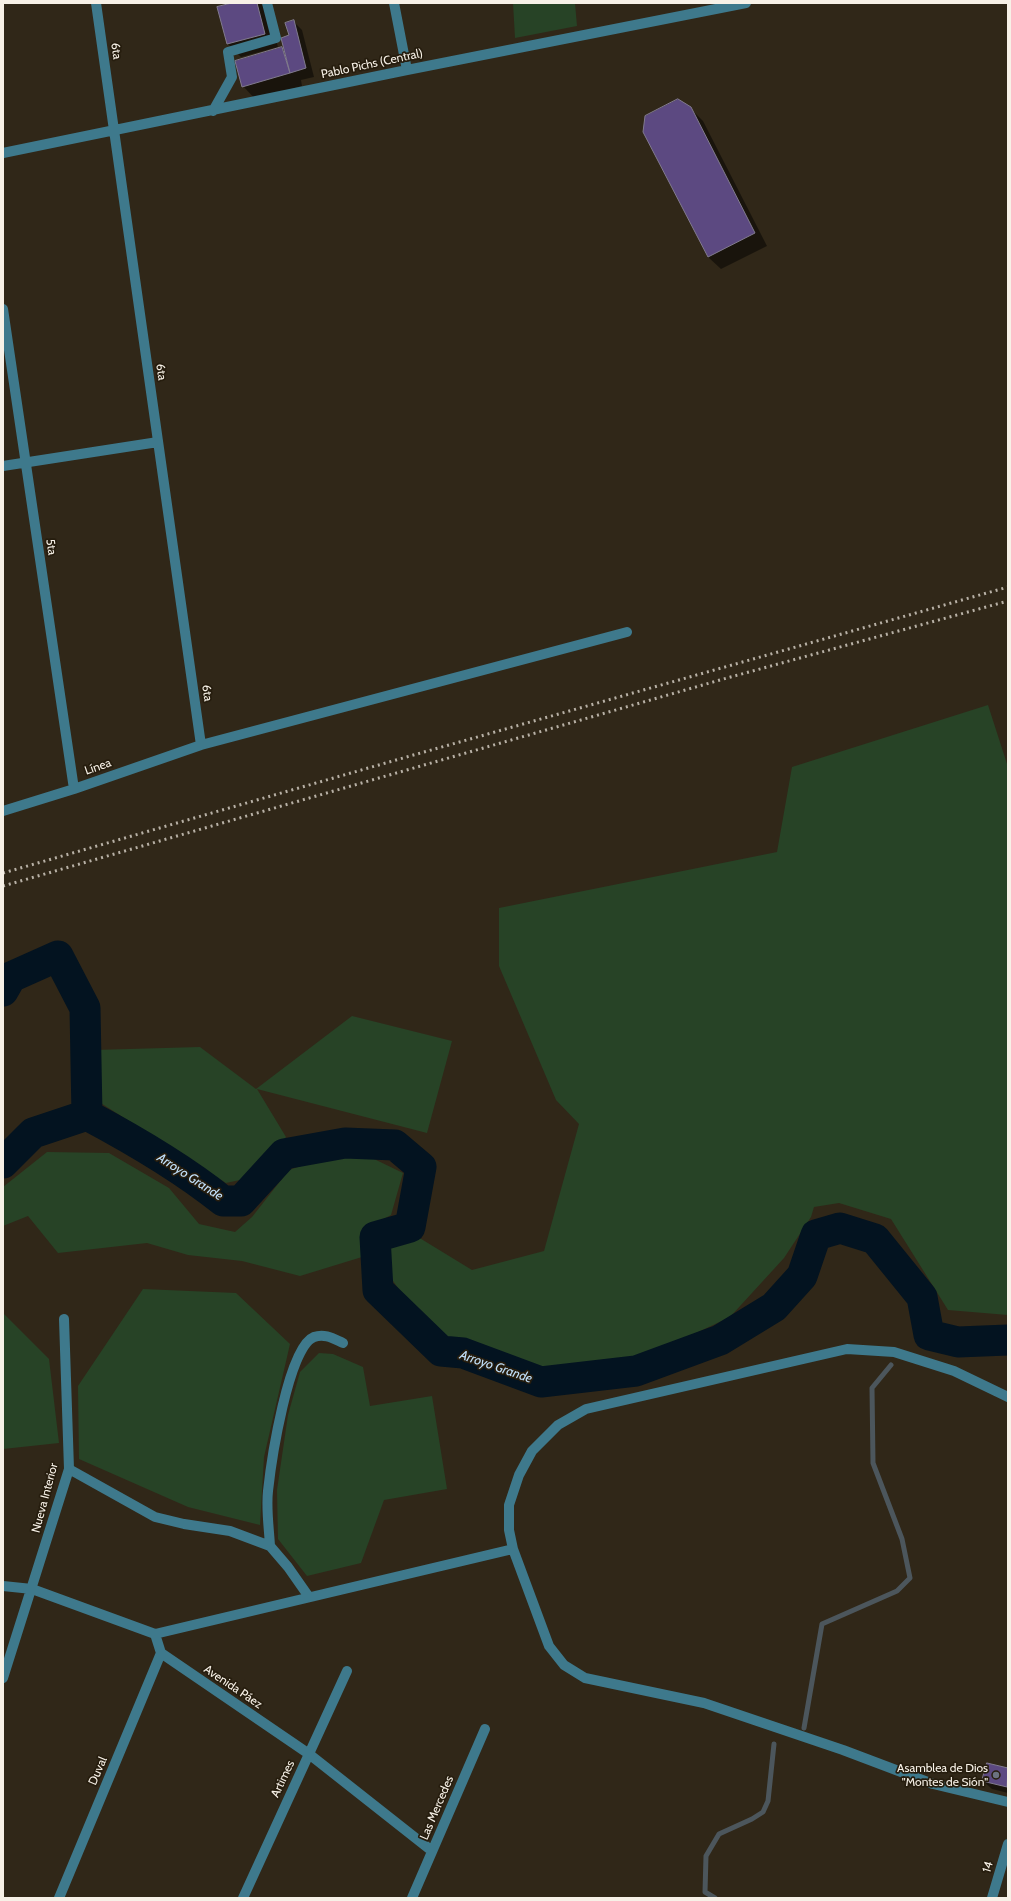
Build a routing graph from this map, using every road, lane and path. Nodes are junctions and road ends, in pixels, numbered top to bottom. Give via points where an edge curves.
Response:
1 (96, 3) edge
2 (267, 3) edge
3 (394, 3) edge
4 (746, 3) edge
5 (407, 70) junction
6 (213, 111) junction
7 (114, 129) junction
8 (3, 153) edge
9 (3, 309) edge
10 (158, 442) junction
11 (26, 463) junction
12 (3, 466) edge
13 (627, 632) dead end
14 (201, 745) junction
15 (74, 789) junction
16 (3, 811) edge
17 (64, 1319) dead end
18 (343, 1343) dead end
19 (1008, 1397) edge
20 (69, 1469) junction
21 (270, 1546) junction
22 (513, 1549) junction
23 (3, 1586) edge
24 (32, 1589) junction
25 (310, 1597) junction
26 (155, 1634) junction
27 (161, 1653) junction
28 (346, 1671) dead end
29 (3, 1678) edge
30 (485, 1729) dead end
31 (309, 1754) junction
32 (1008, 1802) edge
33 (1008, 1844) edge
34 (432, 1851) junction
35 (59, 1898) edge
36 (243, 1898) edge
37 (412, 1898) edge
38 (992, 1898) edge

1 - 7 street, 6ta
2 - 6 street via 276,38 228,52 232,77
3 - 5 street
4 - 5 street, Pablo Pichs (Central)
5 - 6 street, Pablo Pichs (Central)
6 - 7 street, Pablo Pichs (Central)
7 - 8 street, Pablo Pichs (Central)
7 - 10 street, 6ta
9 - 11 street, 5ta
10 - 11 street
10 - 14 street, 6ta
11 - 12 street
11 - 15 street, 5ta
13 - 14 street, Línea
14 - 15 street, Línea
15 - 16 street, Línea
17 - 20 street, Nueva Interior
18 - 21 street via 324,1335 314,1337 304,1344 289,1381 276,1439 268,1493
19 - 22 street via 954,1371 894,1352 847,1349 586,1409 558,1425 532,1451 519,1475 509,1505 509,1530
20 - 21 street via 155,1517 230,1531
20 - 24 street, Nueva Interior
21 - 25 street
22 - 25 street
22 - 32 street via 549,1646 564,1665 585,1678 704,1703 933,1784
23 - 24 street
24 - 26 street
24 - 29 street, Nueva Interior
25 - 26 street
26 - 27 street
27 - 31 street, Avenida Páez
27 - 35 street, Duval
28 - 31 street, Artimes
30 - 34 street, Las Mercedes
31 - 34 street, Avenida Páez
31 - 36 street, Artimes
33 - 38 street, 14
34 - 37 street, Las Mercedes

